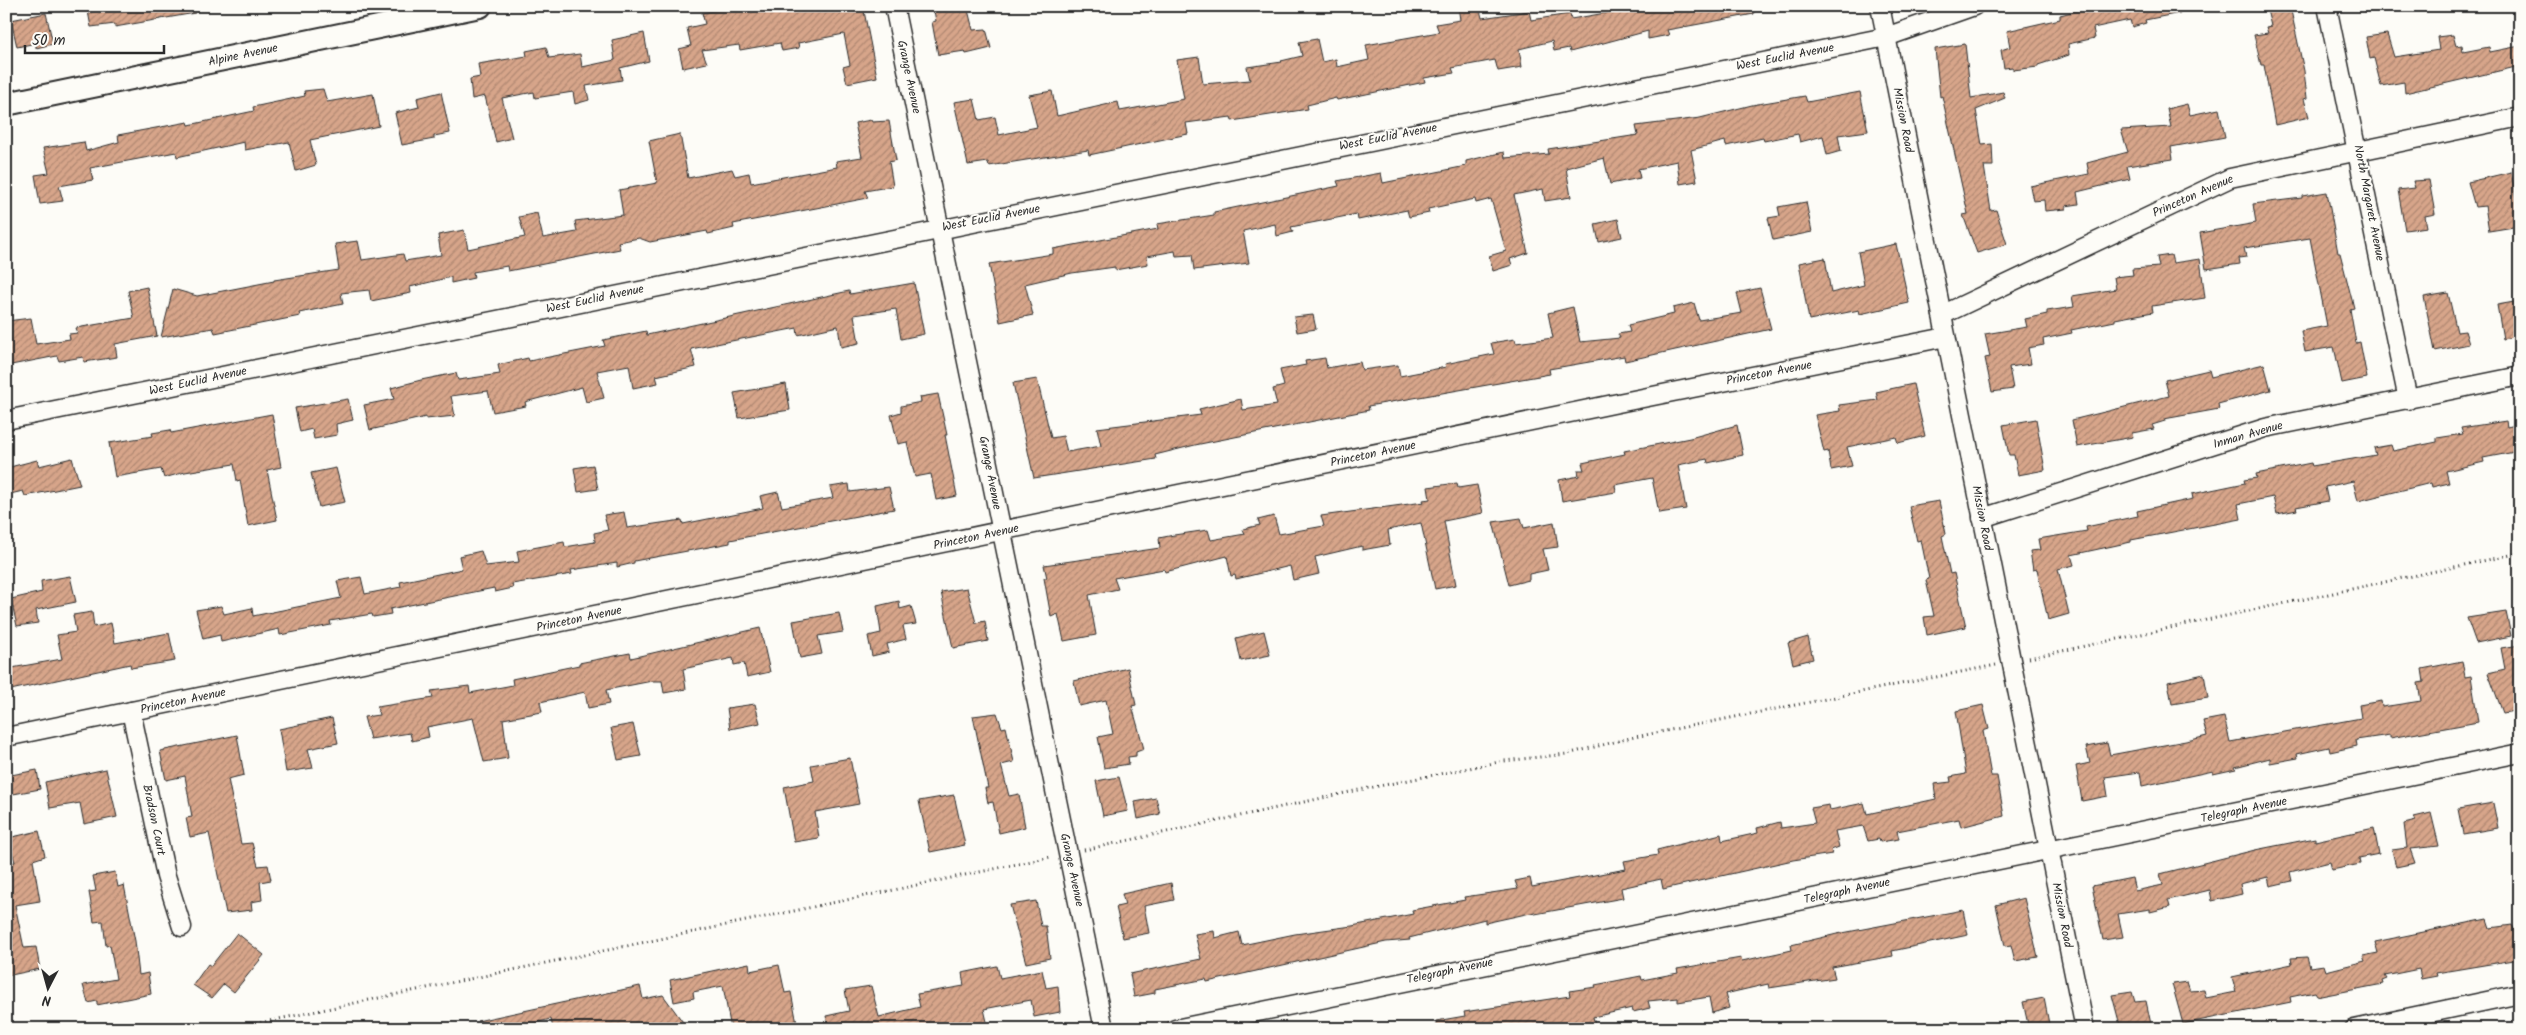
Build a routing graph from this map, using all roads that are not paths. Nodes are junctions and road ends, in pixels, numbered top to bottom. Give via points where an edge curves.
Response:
1 (480, 6) edge
2 (894, 6) edge
3 (1880, 6) edge
4 (1974, 6) edge
5 (2328, 6) edge
6 (1886, 36) junction
7 (6, 104) edge
8 (2520, 117) edge
9 (2358, 150) junction
10 (940, 228) junction
11 (1942, 315) junction
12 (1946, 337) junction
13 (2520, 376) edge
14 (2408, 400) junction
15 (6, 420) edge
16 (1982, 518) junction
17 (1002, 532) junction
18 (131, 711) junction
19 (6, 737) edge
20 (2520, 753) edge
21 (2049, 850) junction
22 (182, 927) dead end
23 (2520, 994) edge
24 (1104, 1029) edge
25 (1175, 1029) edge
26 (2085, 1029) edge
27 (2354, 1029) edge

1 - 7 street, Alpine Avenue
2 - 10 street, Grange Avenue
3 - 6 street, Mission Road
4 - 6 street, West Euclid Avenue
5 - 9 street, North Margaret Avenue
6 - 10 street, West Euclid Avenue
6 - 11 street, Mission Road
8 - 9 street, Princeton Avenue
9 - 11 street, Princeton Avenue via 2230,178
9 - 14 street, North Margaret Avenue
10 - 15 street, West Euclid Avenue
10 - 17 street, Grange Avenue
11 - 12 street, Mission Road
12 - 16 street, Mission Road
12 - 17 street, Princeton Avenue
13 - 14 street, Inman Avenue
14 - 16 street, Inman Avenue via 2265,428
16 - 21 street, Mission Road
17 - 18 street, Princeton Avenue
17 - 24 street, Grange Avenue
18 - 19 street, Princeton Avenue
18 - 22 street, Bradson Court via 166,876
20 - 21 street, Telegraph Avenue
21 - 25 street, Telegraph Avenue
21 - 26 street, Mission Road
23 - 27 street

